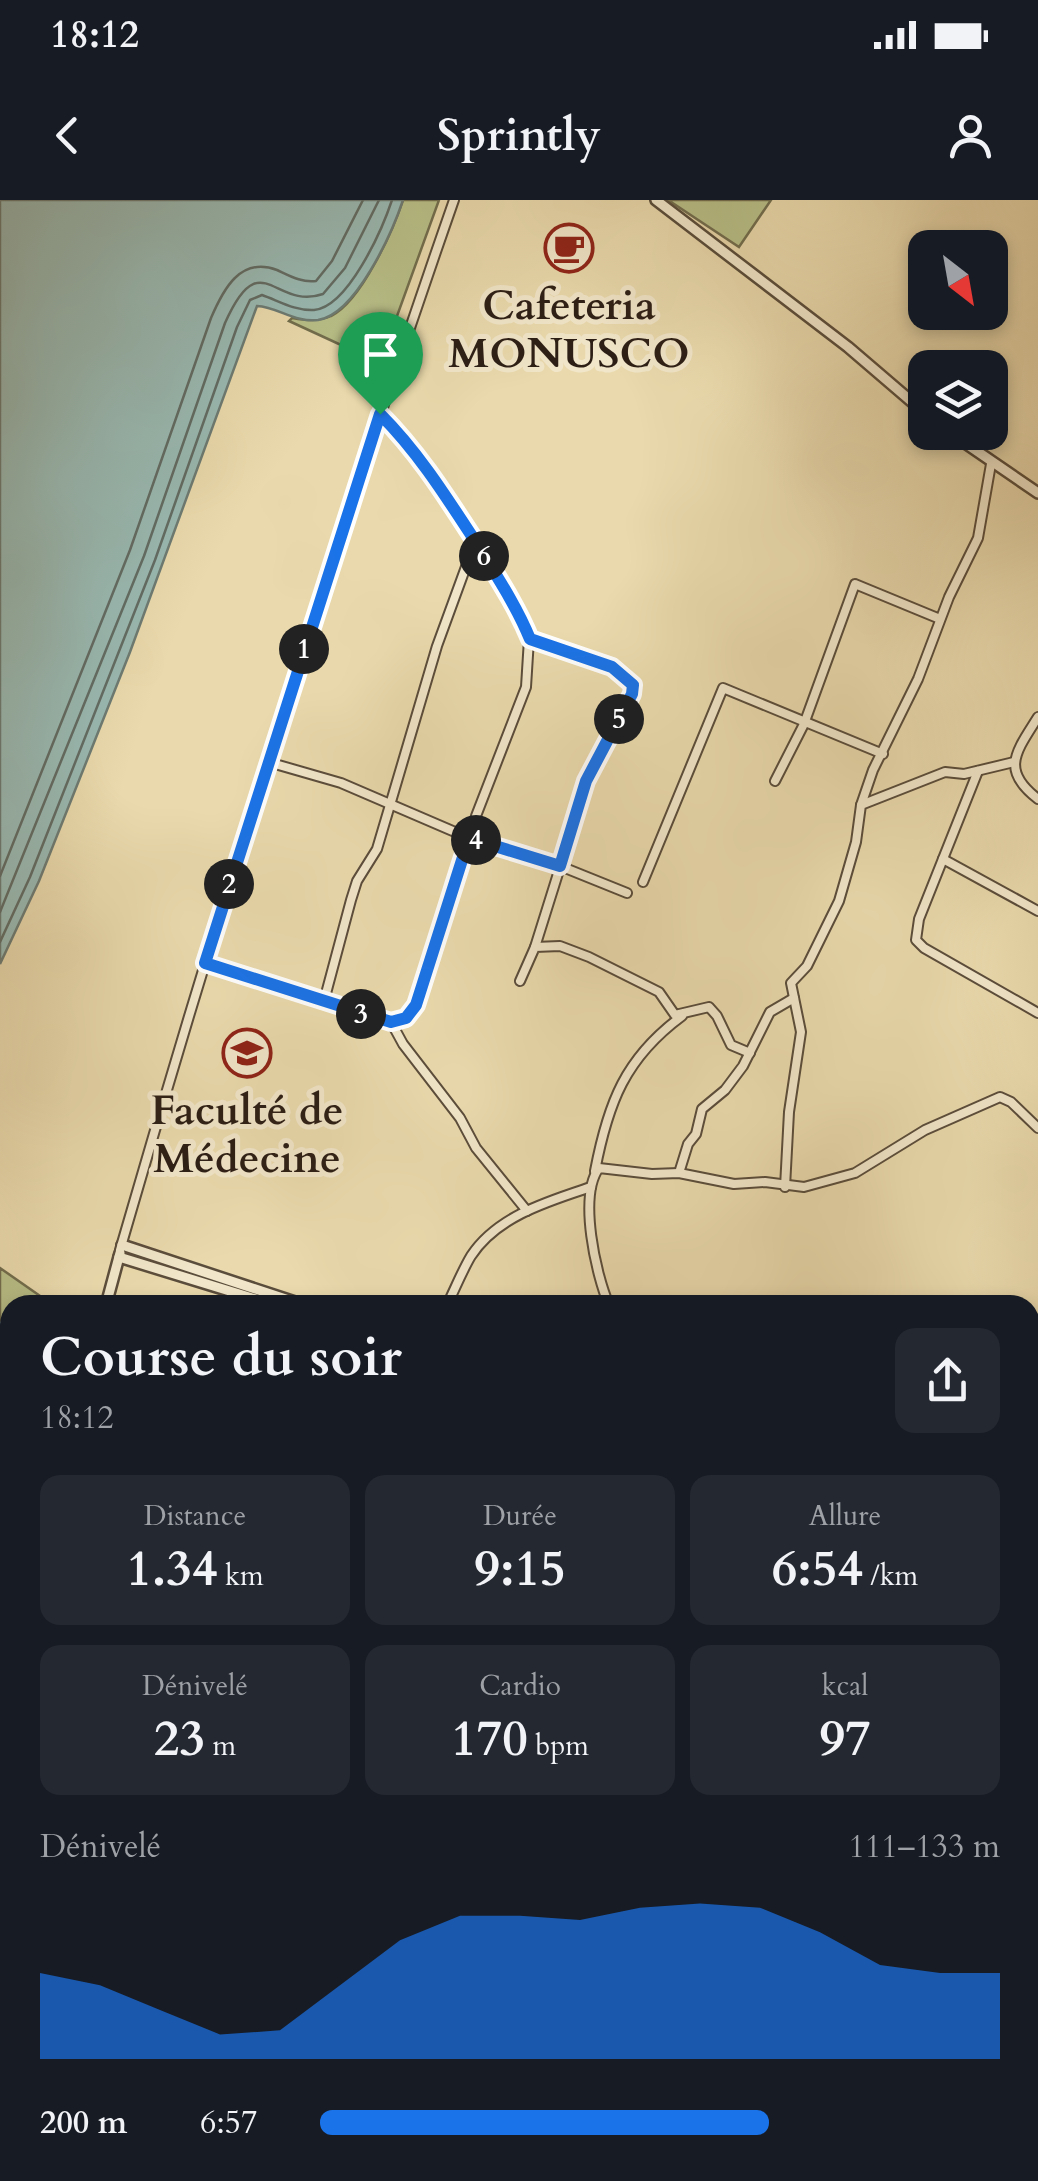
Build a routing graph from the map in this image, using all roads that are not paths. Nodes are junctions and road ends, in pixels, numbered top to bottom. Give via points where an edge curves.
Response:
1 (454, 200) edge
2 (656, 200) edge
3 (908, 398) edge
4 (380, 414) junction
5 (973, 450) edge
6 (991, 464) junction
7 (1038, 492) edge
8 (475, 542) junction
9 (940, 618) junction
10 (530, 639) junction
11 (1038, 717) edge
12 (804, 724) junction
13 (883, 754) junction
14 (268, 762) junction
15 (1014, 762) junction
16 (978, 771) junction
17 (775, 781) dead end
18 (1038, 799) edge
19 (388, 804) junction
20 (861, 805) junction
21 (469, 838) junction
22 (943, 859) junction
23 (560, 866) junction
24 (642, 882) dead end
25 (627, 894) dead end
26 (1038, 911) edge
27 (535, 947) junction
28 (205, 963) junction
29 (520, 980) dead end
30 (794, 998) junction
31 (324, 1001) junction
32 (1038, 1013) edge
33 (682, 1016) junction
34 (391, 1022) junction
35 (750, 1053) junction
36 (1038, 1128) edge
37 (595, 1171) junction
38 (678, 1173) junction
39 (591, 1186) junction
40 (785, 1187) junction
41 (526, 1211) junction
42 (120, 1251) junction
43 (109, 1295) edge
44 (246, 1295) edge
45 (270, 1295) edge
46 (452, 1295) edge
47 (606, 1295) edge

1 - 4 street
2 - 3 street
4 - 8 street via 409,442
4 - 14 street
5 - 6 street
6 - 7 street
6 - 9 street via 978,538
8 - 10 street
8 - 19 street
9 - 12 street via 855,584
9 - 13 street
10 - 21 street via 526,688
10 - 23 street via 612,667 633,685 586,781
11 - 15 street
12 - 13 street
12 - 17 street
12 - 24 street via 723,688
13 - 20 street
14 - 19 street
14 - 28 street
15 - 16 street
15 - 18 street via 1020,784
16 - 20 street via 945,772
16 - 22 street
19 - 21 street
19 - 31 street via 376,849 357,881
20 - 30 street via 838,902 792,983
21 - 23 street
21 - 34 street via 416,1005 406,1018
22 - 26 street
22 - 32 street via 916,940
23 - 25 street
23 - 27 street
27 - 29 street
27 - 33 street via 560,946 589,958 659,992
28 - 31 street
28 - 42 street
30 - 35 street via 770,1012
30 - 40 street via 800,1050
31 - 34 street
33 - 35 street via 710,1007 731,1045
33 - 37 street via 632,1062
34 - 41 street
35 - 38 street via 725,1090 702,1109
36 - 40 street via 1000,1097 925,1130 855,1173
37 - 38 street
37 - 39 street
38 - 40 street
39 - 41 street
39 - 47 street via 592,1246
41 - 46 street via 491,1232
42 - 43 street
42 - 44 street
42 - 45 street

